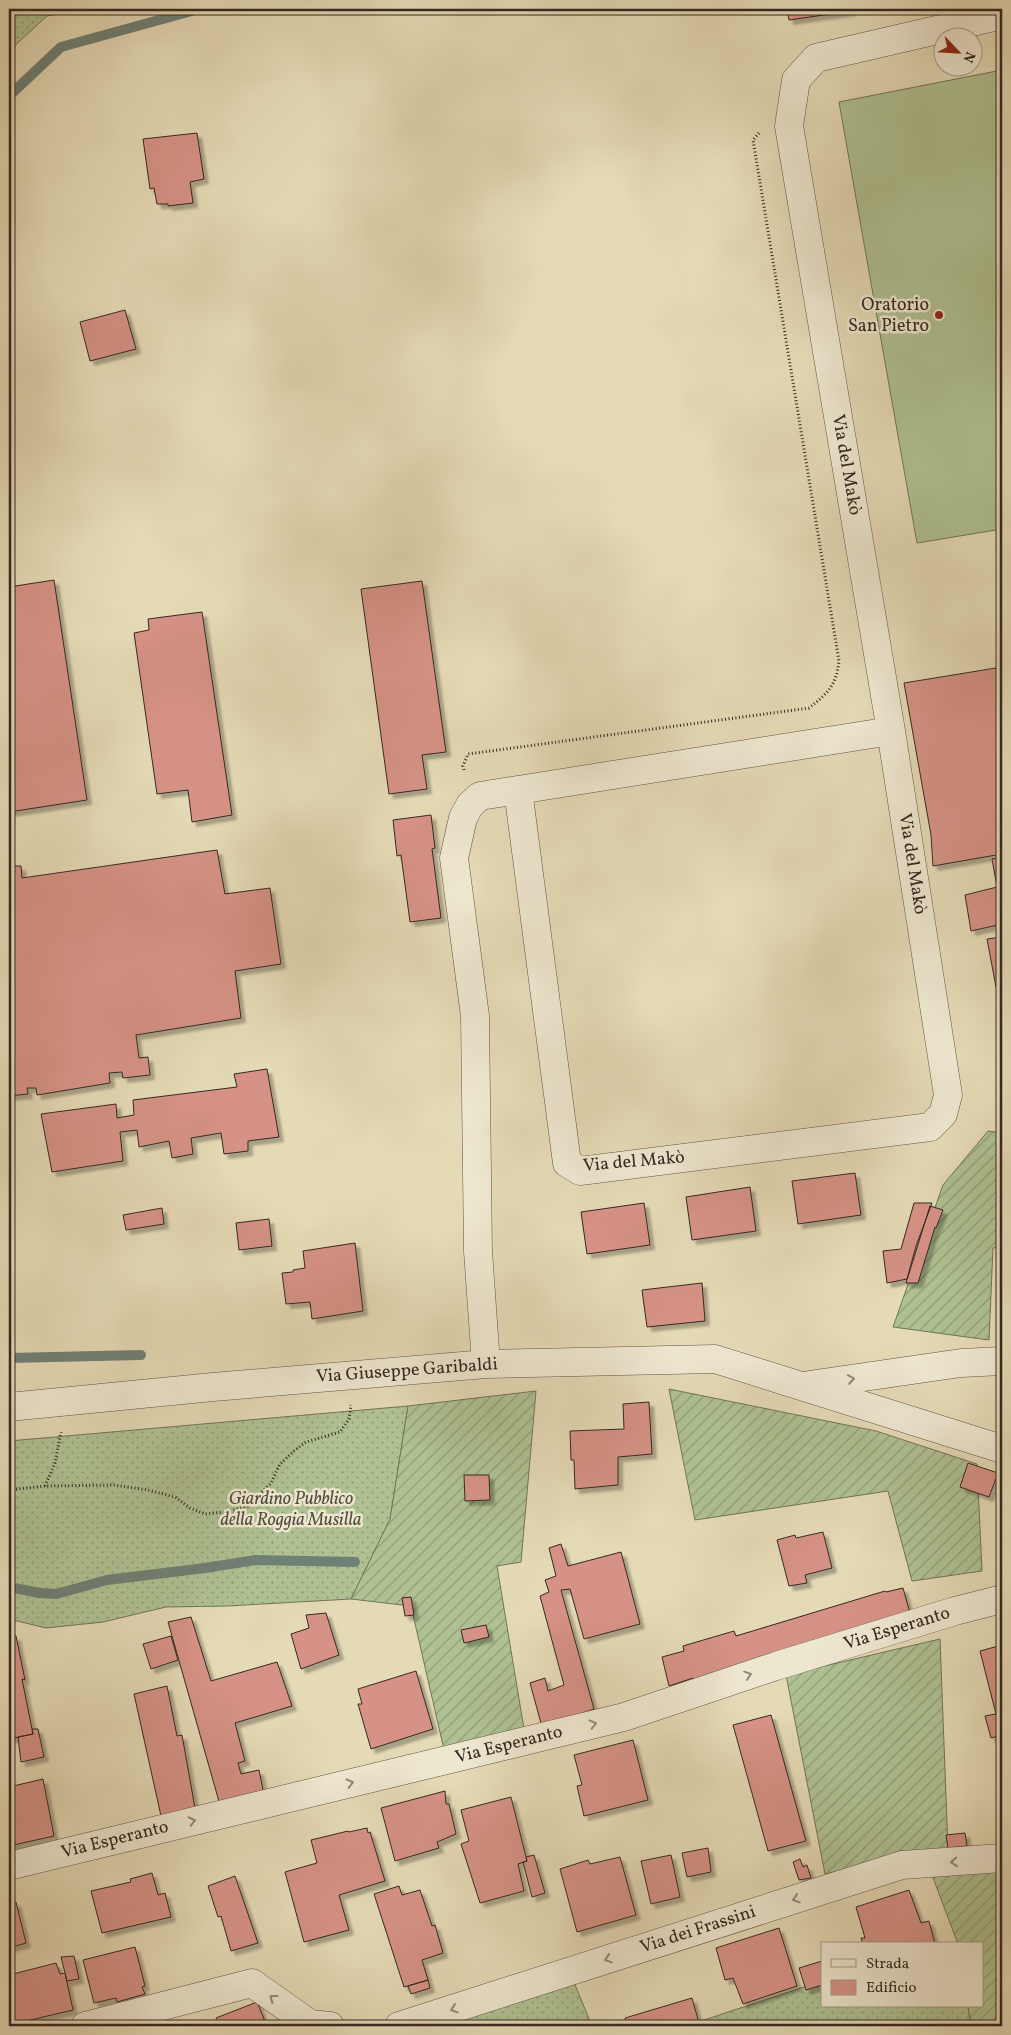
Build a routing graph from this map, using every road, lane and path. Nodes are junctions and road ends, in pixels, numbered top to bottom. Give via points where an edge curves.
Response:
1 (1002, 16) edge
2 (789, 126) junction
3 (891, 731) junction
4 (518, 790) junction
5 (470, 805) junction
6 (1002, 1361) edge
7 (486, 1364) junction
8 (355, 1375) junction
9 (803, 1386) junction
10 (62, 1402) junction
11 (9, 1407) edge
12 (1002, 1449) edge
13 (45, 1486) junction
14 (9, 1490) edge
15 (1002, 1599) edge
16 (1002, 1858) edge
17 (9, 1866) edge
18 (85, 2026) edge
19 (330, 2026) edge
20 (399, 2026) edge

1 - 2 street, Via del Makò via 816,58 796,80
2 - 3 street, Via del Makò
2 - 5 path via 762,131 753,140 840,661 838,677 827,694 809,708 468,754 464,766
3 - 4 street
3 - 4 street, Via del Makò via 948,1095 943,1114 930,1128 580,1171 568,1162
4 - 5 street via 480,796
5 - 7 street via 463,818 454,858 475,1016 478,1251
9 -> 6 street, Via Giuseppe Garibaldi via 961,1363
7 - 8 street, Via Giuseppe Garibaldi
7 - 9 street, Via Giuseppe Garibaldi via 715,1359
8 - 10 street, Via Giuseppe Garibaldi
8 - 13 path via 349,1419 340,1432 306,1442 294,1451 280,1464 271,1483 247,1507 205,1514 175,1497 148,1490 114,1485
9 - 12 street, Via Giuseppe Garibaldi
10 - 11 street, Via Giuseppe Garibaldi
10 - 13 path via 61,1436 55,1463
13 - 14 path
17 -> 15 street, Via Esperanto via 624,1717 795,1660
16 -> 20 street, Via dei Frassini via 902,1865
19 -> 18 street via 310,2024 252,1983

